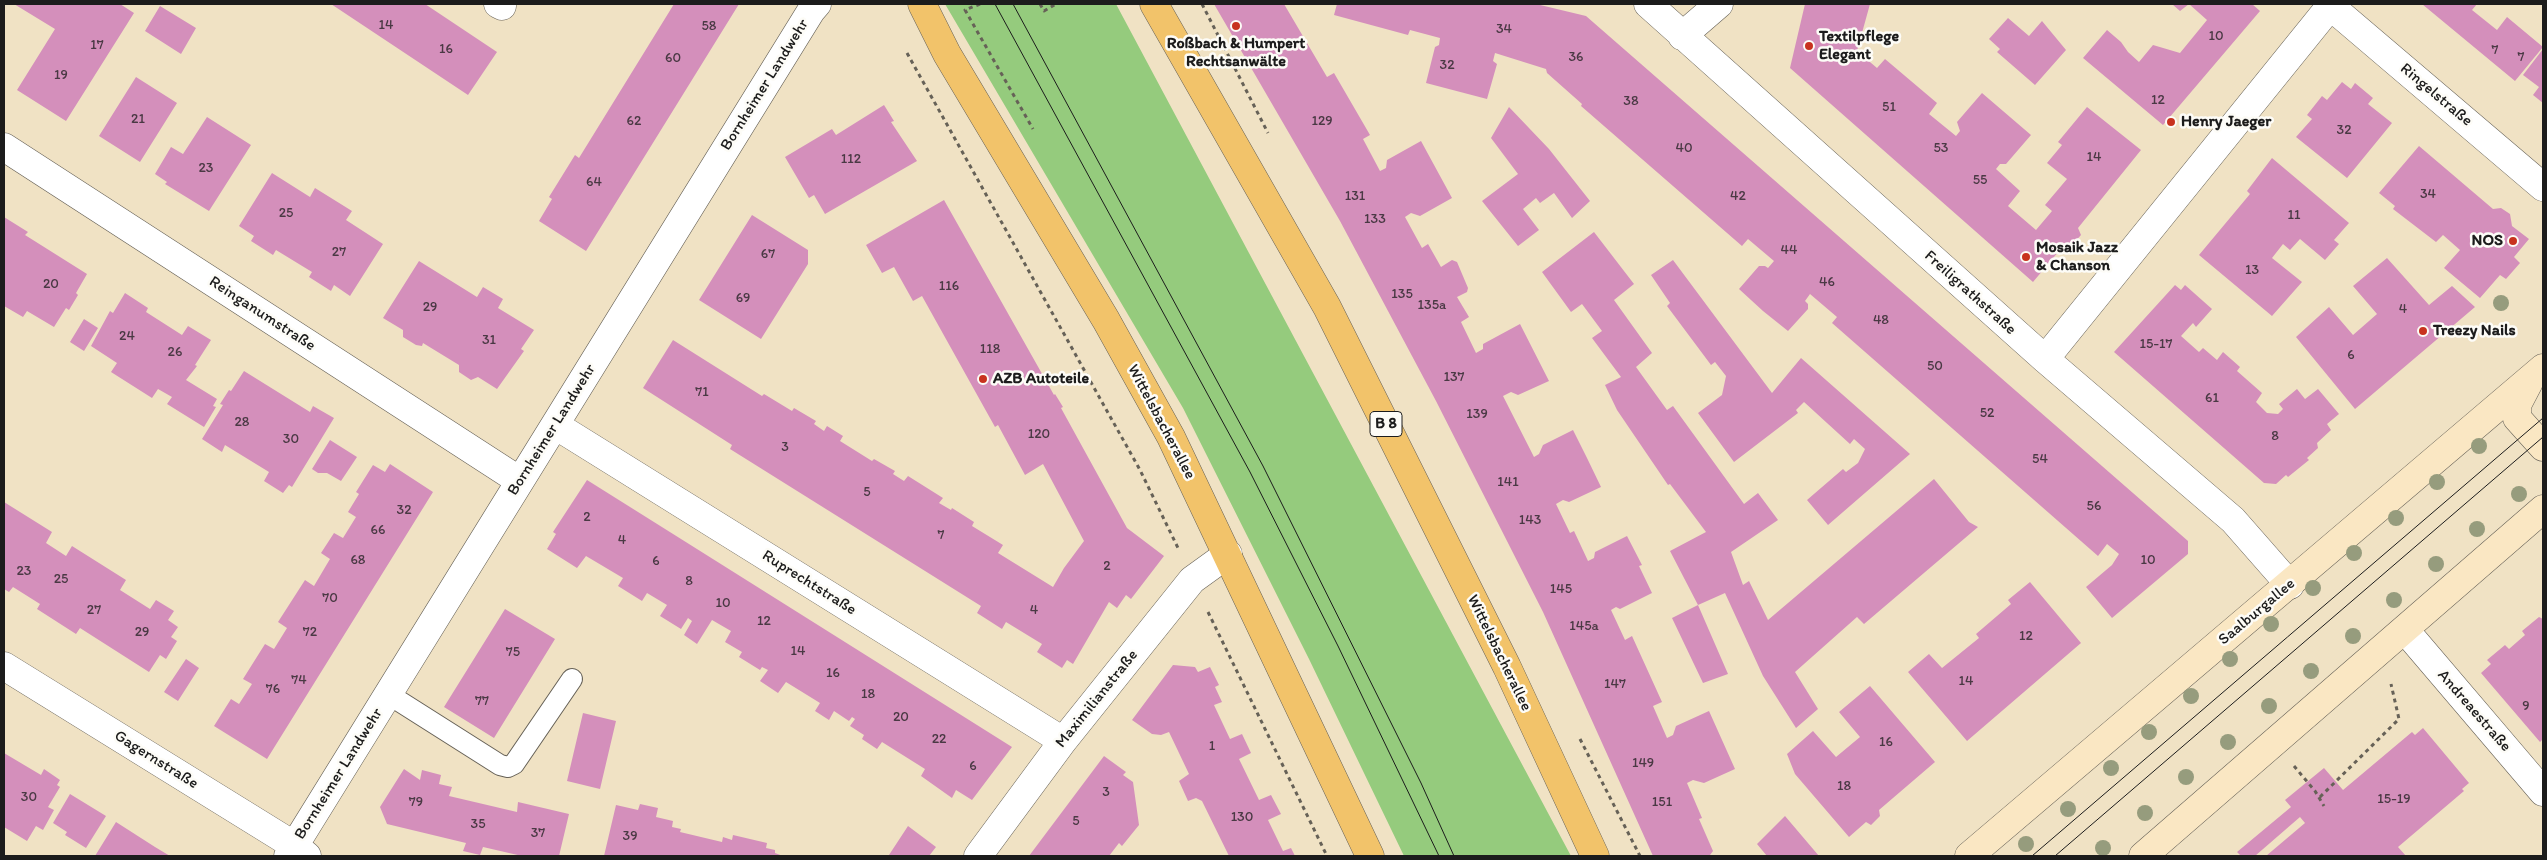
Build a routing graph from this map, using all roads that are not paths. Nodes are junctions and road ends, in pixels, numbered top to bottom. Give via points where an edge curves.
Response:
1 (817, 4) edge
2 (922, 4) edge
3 (1154, 4) edge
4 (1648, 4) edge
5 (1719, 4) edge
6 (2330, 4) edge
7 (1682, 36) junction
8 (4, 147) edge
9 (2543, 187) edge
10 (2045, 359) junction
11 (2537, 373) edge
12 (555, 425) junction
13 (2543, 447) edge
14 (520, 481) junction
15 (2543, 509) edge
16 (1228, 554) junction
17 (2290, 585) junction
18 (2404, 630) junction
19 (4, 666) edge
20 (572, 679) dead end
21 (388, 694) junction
22 (1063, 741) junction
23 (2543, 792) edge
24 (296, 853) edge
25 (978, 856) edge
26 (1370, 856) edge
27 (1595, 856) edge
28 (1969, 856) edge
29 (2142, 856) edge

1 - 12 street, Bornheimer Landwehr
2 - 16 main road, Wittelsbacherallee via 947,54 1106,320 1171,437
3 - 27 main road, Wittelsbacherallee / B 8 via 1327,307 1507,667
4 - 7 street, Freiligrathstraße
5 - 7 street
6 - 9 street, Ringelstraße
6 - 10 street
7 - 10 street, Freiligrathstraße
8 - 14 street, Reinganumstraße
10 - 17 street, Freiligrathstraße via 2233,520
11 - 13 main road via 2517,405 2517,418
11 - 17 main road, Saalburgallee
12 - 14 street, Bornheimer Landwehr
12 - 22 street, Ruprechtstraße
14 - 21 street, Bornheimer Landwehr
15 - 18 main road
16 - 22 street, Maximilianstraße via 1192,580
16 - 26 main road, Wittelsbacherallee
17 - 28 main road, Saalburgallee
18 - 23 street, Andreaestraße
18 - 29 main road
19 - 24 street, Gagernstraße
20 - 21 lane via 514,764 508,767
21 - 24 street, Bornheimer Landwehr
22 - 25 street, Maximilianstraße

